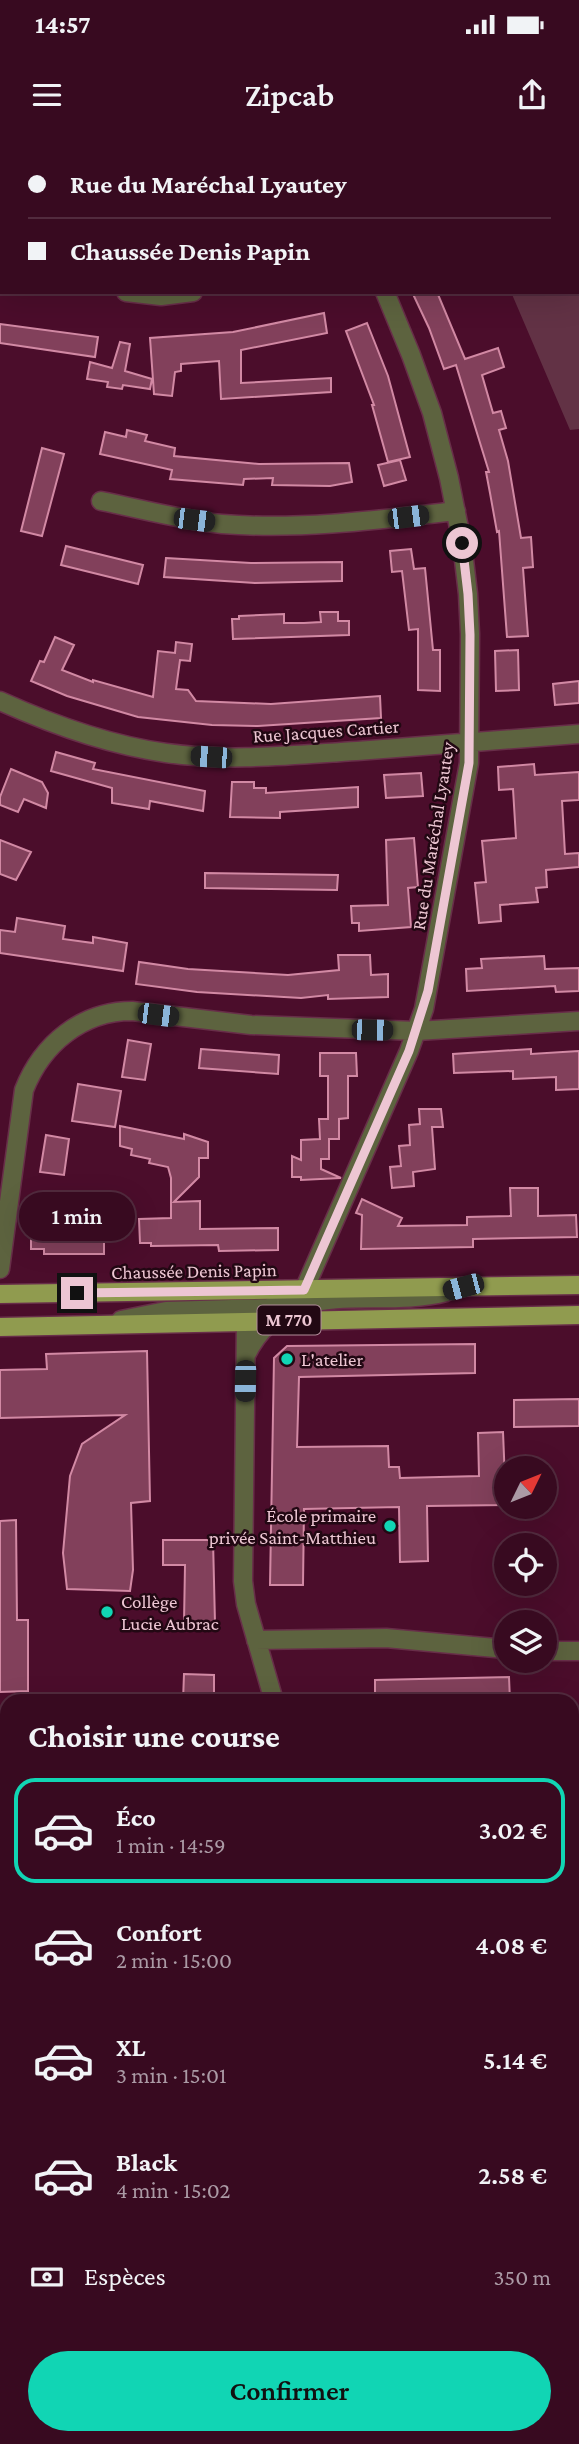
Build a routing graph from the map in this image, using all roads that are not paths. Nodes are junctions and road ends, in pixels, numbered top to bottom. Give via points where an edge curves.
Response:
1 (144, 294) edge
2 (177, 294) edge
3 (386, 294) edge
4 (101, 501) dead end
5 (456, 511) junction
6 (0, 701) edge
7 (579, 734) edge
8 (470, 742) junction
9 (579, 1021) edge
10 (416, 1031) junction
11 (0, 1269) edge
12 (579, 1285) edge
13 (463, 1287) junction
14 (304, 1290) junction
15 (0, 1294) edge
16 (579, 1315) edge
17 (272, 1320) junction
18 (246, 1321) junction
19 (103, 1324) junction
20 (0, 1326) edge
21 (245, 1357) junction
22 (256, 1640) junction
23 (494, 1648) edge
24 (557, 1651) edge
25 (579, 1651) edge
26 (272, 1694) edge

1 - 2 street
3 - 5 street, Rue du Maréchal Lyautey via 432,413
4 - 5 street via 194,520 248,525 360,522
5 - 8 street, Rue du Maréchal Lyautey via 468,594
6 - 8 street, Rue Jacques Cartier via 80,732 189,756 280,756
7 - 8 street, Rue Jacques Cartier
8 - 10 street, Rue du Maréchal Lyautey via 428,991
9 - 10 street
10 - 11 street via 289,1027 125,1011 81,1023 51,1045 24,1090
10 - 14 street, Rue du Maréchal Lyautey
12 - 13 main road, Chaussée Denis Papin / M 770
13 - 14 main road, Chaussée Denis Papin / M 770
13 - 17 street, Chaussée Denis Papin via 409,1298 310,1301
14 - 15 main road, Chaussée Denis Papin / M 770
14 - 19 street, Chaussée Denis Papin via 268,1308 166,1311
16 - 17 main road, Chaussée Denis Papin / M 770
17 - 18 main road, Chaussée Denis Papin / M 770
17 - 21 street, Chaussée Denis Papin
18 - 19 main road, Chaussée Denis Papin / M 770
18 - 21 street
19 - 20 main road, Chaussée Denis Papin / M 770
21 - 22 street via 243,1581
22 - 23 street via 386,1637
22 - 26 street
24 - 25 street

